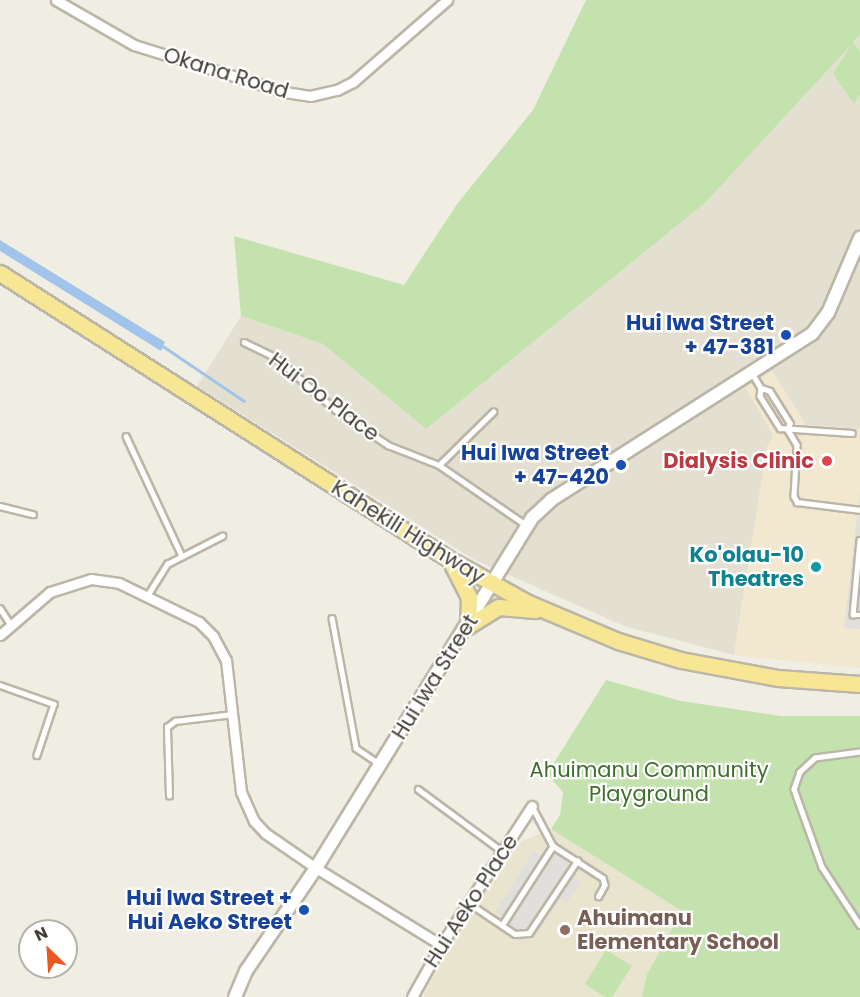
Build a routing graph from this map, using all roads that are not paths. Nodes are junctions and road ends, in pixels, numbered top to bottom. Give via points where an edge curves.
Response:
1 (56, 0) edge
2 (447, 0) edge
3 (860, 238) edge
4 (0, 273) edge
5 (244, 342) dead end
6 (752, 373) junction
7 (761, 388) junction
8 (493, 412) dead end
9 (788, 429) junction
10 (852, 433) dead end
11 (126, 436) dead end
12 (439, 465) junction
13 (0, 506) edge
14 (860, 510) edge
15 (33, 514) dead end
16 (526, 525) junction
17 (222, 536) dead end
18 (860, 540) edge
19 (182, 556) junction
20 (449, 559) junction
21 (494, 584) junction
22 (147, 596) junction
23 (0, 608) edge
24 (546, 611) junction
25 (860, 615) edge
26 (332, 618) dead end
27 (11, 625) junction
28 (468, 626) junction
29 (0, 635) edge
30 (860, 684) edge
31 (0, 685) edge
32 (233, 714) junction
33 (860, 752) edge
34 (37, 755) dead end
35 (381, 765) junction
36 (418, 789) dead end
37 (169, 796) dead end
38 (532, 806) joint
39 (553, 846) junction
40 (503, 852) junction
41 (577, 861) junction
42 (316, 868) junction
43 (599, 896) dead end
44 (469, 903) junction
45 (502, 925) junction
46 (860, 925) edge
47 (441, 945) junction
48 (235, 997) edge
49 (412, 997) edge

1 - 2 street, Okana Road via 134,45 285,92 310,96 353,82
3 - 6 street, Hui Iwa Street via 819,327
4 - 20 main road, Kahekili Highway
5 - 12 lane, Hui Oo Place via 275,357 336,410 388,445
6 - 7 lane
6 - 16 street, Hui Iwa Street via 551,500
7 - 9 lane via 770,391 790,423
7 - 9 lane via 760,396 780,428
8 - 12 lane
9 - 10 lane
9 - 14 lane via 798,452 794,496 797,502
11 - 19 lane
12 - 16 lane, Hui Oo Place
13 - 15 lane
16 - 21 street, Hui Iwa Street
17 - 19 lane
18 - 25 lane via 853,615
19 - 22 lane via 165,566
20 - 21 main road, Kahekili Highway
20 - 28 main road via 469,597
21 - 24 main road, Kahekili Highway
21 - 28 street, Hui Iwa Street
22 - 27 street via 119,583 82,580 50,592
22 - 32 street via 190,617 213,636 226,660
23 - 27 lane
24 - 28 main road via 499,607
24 - 30 main road, Kahekili Highway via 618,641 713,667 778,678
26 - 35 lane via 356,748
27 - 29 street
28 - 35 street, Hui Iwa Street
31 - 34 lane via 54,704
32 - 37 lane via 175,721 167,727
32 - 42 street via 241,792 250,814 265,833
33 - 46 lane via 815,758 800,771 794,789 822,867
35 - 42 street, Hui Iwa Street
36 - 40 lane
38 - 39 lane
38 - 40 street, Hui Aeko Place
39 - 41 lane
39 - 45 lane
40 - 44 street, Hui Aeko Place
41 - 43 lane via 605,880
41 - 45 lane via 532,931 518,935
42 - 47 street
42 - 48 street, Hui Iwa Street via 246,972
44 - 45 lane
44 - 47 street, Hui Aeko Place
47 - 49 street, Hui Aeko Place

